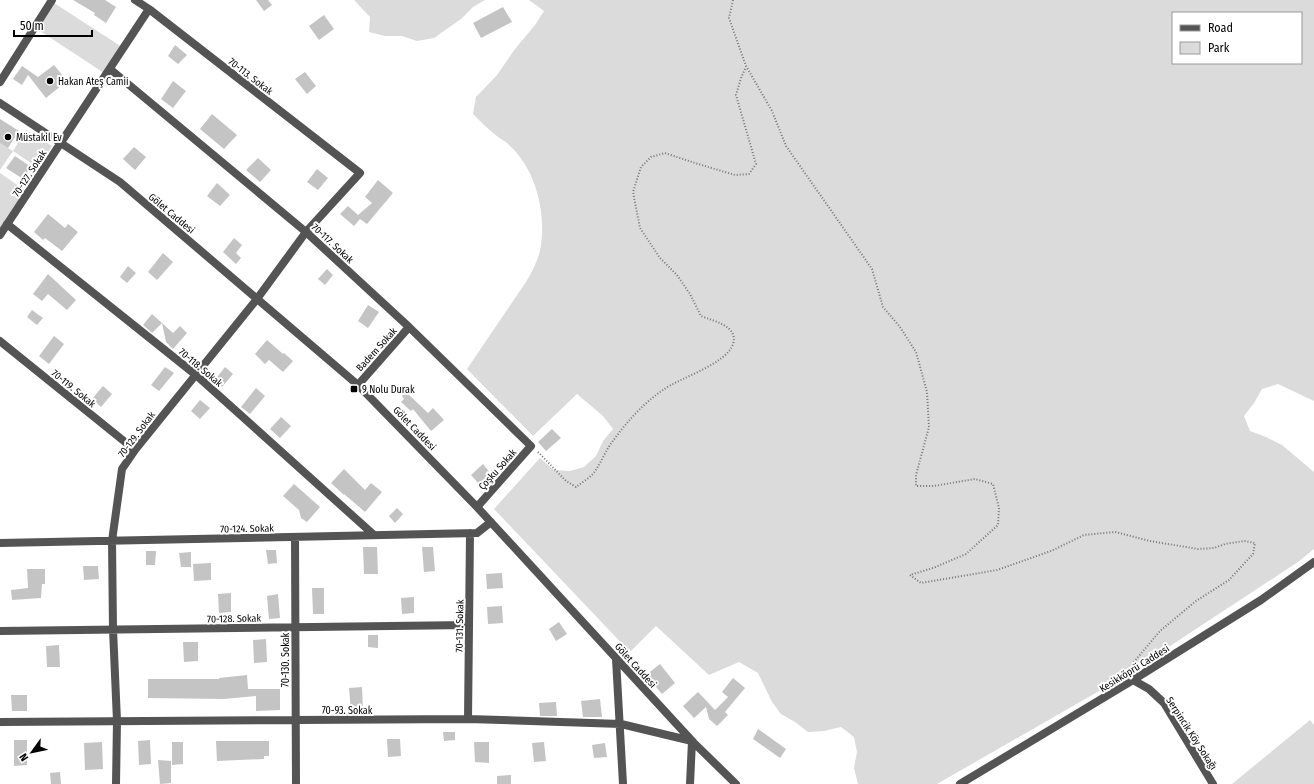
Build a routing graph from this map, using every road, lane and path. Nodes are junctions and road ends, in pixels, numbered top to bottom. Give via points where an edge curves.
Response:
1 (52, 0) edge
2 (136, 0) edge
3 (733, 0) edge
4 (150, 8) junction
5 (746, 66) junction
6 (110, 69) junction
7 (0, 82) edge
8 (0, 103) edge
9 (61, 143) junction
10 (354, 169) joint
11 (7, 224) junction
12 (306, 232) junction
13 (0, 235) edge
14 (257, 299) junction
15 (409, 327) junction
16 (0, 341) edge
17 (196, 375) junction
18 (358, 384) junction
19 (532, 446) junction
20 (135, 450) junction
21 (477, 506) junction
22 (491, 522) junction
23 (470, 533) junction
24 (374, 535) junction
25 (295, 537) junction
26 (112, 541) junction
27 (0, 543) edge
28 (1314, 562) edge
29 (469, 625) junction
30 (295, 627) junction
31 (113, 629) junction
32 (0, 631) edge
33 (616, 659) junction
34 (1133, 680) junction
35 (468, 719) junction
36 (295, 720) junction
37 (117, 721) junction
38 (0, 722) edge
39 (621, 724) junction
40 (692, 742) junction
41 (116, 784) edge
42 (296, 784) edge
43 (623, 784) edge
44 (690, 784) edge
45 (736, 784) edge
46 (960, 784) edge
47 (1213, 784) edge

1 - 7 street
2 - 4 street, 70-113. Sokak
3 - 5 path via 730,18
4 - 6 street, 70-127. Sokak
4 - 10 street, 70-113. Sokak
5 - 19 path via 736,95 756,164 749,174 734,175 665,153 650,157 641,167 633,192 640,228 660,258 678,275 701,316 730,328 734,335 733,344 725,355 663,390 636,412 609,446 592,474 576,487 566,481
5 - 34 path via 772,111 786,146 872,269 883,307 916,352 927,392 929,427 916,475 916,486 934,486 975,479 993,484 999,508 998,525 966,554 910,575 921,583 997,570 1051,551 1084,535 1115,532 1198,549 1244,541 1255,543 1253,554 1228,580 1196,601 1160,631 1133,662
6 - 9 street, 70-127. Sokak
6 - 12 street, 70-117. Sokak
8 - 9 street, Gölet Caddesi
9 - 11 street, 70-127. Sokak
9 - 14 street, Gölet Caddesi via 120,182
10 - 12 street, 70-129. Sokak via 360,173
11 - 13 street, 70-127. Sokak
11 - 17 street, 70-118. Sokak
12 - 14 street, 70-129. Sokak
12 - 15 street, 70-117. Sokak
14 - 17 street, 70-129. Sokak
14 - 18 street, Gölet Caddesi
15 - 18 street, Badem Sokak
15 - 19 street, 70-117. Sokak
16 - 20 street, 70-119. Sokak
17 - 20 street, 70-129. Sokak
17 - 24 street, 70-118. Sokak
18 - 21 street, Gölet Caddesi
19 - 21 street, Çoşku Sokak
20 - 26 street, 70-129. Sokak via 122,469
21 - 22 street, Gölet Caddesi
22 - 23 street, 70-124. Sokak via 477,533
22 - 33 street, Gölet Caddesi
23 - 24 street, 70-124. Sokak
23 - 29 street, 70-131. Sokak
24 - 25 street, 70-124. Sokak
25 - 26 street, 70-124. Sokak
25 - 30 street, 70-130. Sokak
26 - 27 street, 70-124. Sokak
26 - 31 street, 70-129. Sokak
28 - 34 street, Kesikköprü Caddesi via 1261,600
29 - 30 street, 70-128. Sokak
29 - 35 street, 70-131. Sokak
30 - 31 street, 70-128. Sokak
30 - 36 street, 70-130. Sokak
31 - 32 street, 70-128. Sokak
31 - 37 street, 70-129. Sokak
33 - 39 street
33 - 40 street, Gölet Caddesi
34 - 46 street, Kesikköprü Caddesi
34 - 47 street, Serpincik Köy Sokağı via 1149,689 1164,703
35 - 36 street, 70-93. Sokak
35 - 39 street, 70-93. Sokak
36 - 37 street, 70-93. Sokak
36 - 42 street, 70-130. Sokak
37 - 38 street, 70-93. Sokak
37 - 41 street, 70-129. Sokak
39 - 40 street, 70-93. Sokak
39 - 43 street
40 - 44 street
40 - 45 street, Gölet Caddesi

